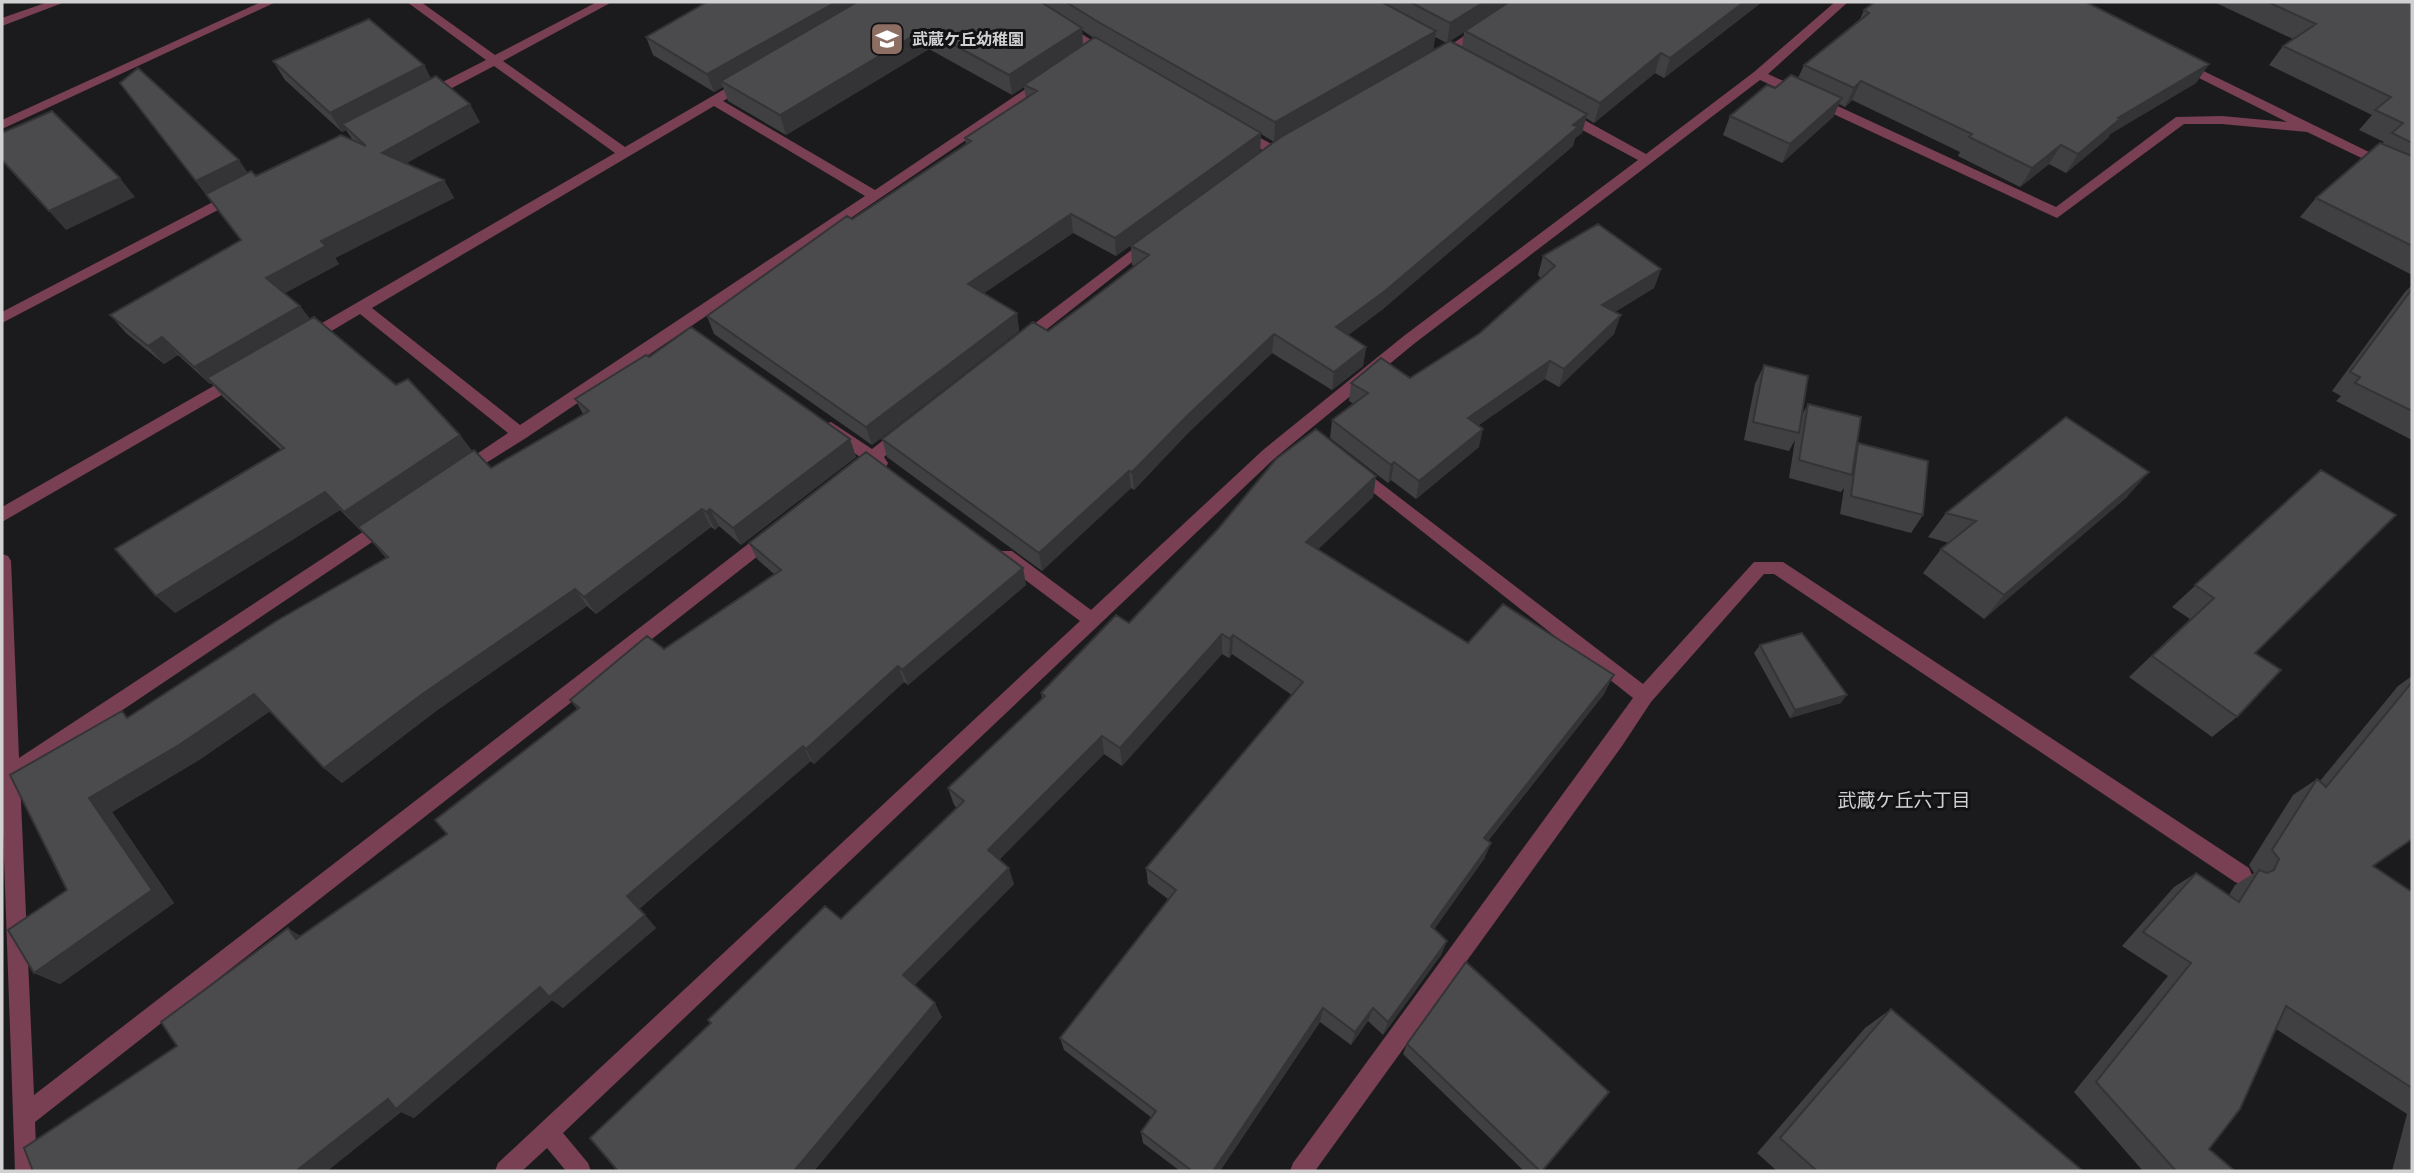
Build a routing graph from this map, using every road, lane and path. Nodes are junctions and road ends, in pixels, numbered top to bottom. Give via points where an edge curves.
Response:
1 (59, 2) edge
2 (270, 2) edge
3 (413, 2) edge
4 (606, 2) edge
5 (1024, 2) edge
6 (1524, 2) edge
7 (1842, 2) edge
8 (2, 22) edge
9 (495, 60) junction
10 (1120, 61) edge
11 (2175, 62) edge
12 (1425, 64) edge
13 (759, 74) edge
14 (1759, 75) junction
15 (1052, 77) edge
16 (714, 100) junction
17 (409, 105) edge
18 (1554, 109) edge
19 (1226, 123) edge
20 (2, 125) edge
21 (2313, 128) junction
22 (1274, 151) edge
23 (624, 153) junction
24 (1648, 160) junction
25 (2412, 177) edge
26 (249, 189) edge
27 (875, 195) junction
28 (1165, 229) edge
29 (361, 307) junction
30 (2, 318) edge
31 (1013, 347) edge
32 (289, 349) edge
33 (253, 370) edge
34 (817, 418) edge
35 (916, 423) edge
36 (520, 433) junction
37 (872, 457) junction
38 (1344, 461) edge
39 (894, 474) edge
40 (451, 480) edge
41 (839, 483) edge
42 (404, 511) edge
43 (2, 515) edge
44 (784, 526) edge
45 (994, 547) edge
46 (2, 561) edge
47 (1093, 621) junction
48 (1644, 696) junction
49 (10, 775) junction
50 (2242, 875) dead end
51 (24, 1117) junction
52 (548, 1132) junction
53 (26, 1171) edge
54 (506, 1171) edge
55 (580, 1171) edge
56 (1301, 1171) edge

1 - 8 street
2 - 20 street
3 - 9 street
4 - 9 street
5 - 10 street via 1091,51
6 - 12 street
7 - 14 street
9 - 17 street
9 - 23 street
11 - 21 street
13 - 16 street
14 - 21 street via 2057,213 2181,120
14 - 24 street
15 - 27 street
16 - 23 street
16 - 27 street
18 - 24 street
19 - 22 street
21 - 25 street
23 - 29 street
24 - 47 street via 1410,339 1307,432 1269,454
26 - 30 street
27 - 36 street via 690,328
28 - 31 street
29 - 32 street
29 - 36 street
33 - 43 street
34 - 37 street
35 - 37 street
36 - 40 street
37 - 39 street
37 - 41 street
38 - 48 street
42 - 49 street
44 - 51 street
45 - 47 street
46 - 49 street
47 - 52 street
48 - 50 street via 1760,567 1777,567
48 - 56 street
49 - 51 street
51 - 53 street
52 - 54 street
52 - 55 street

